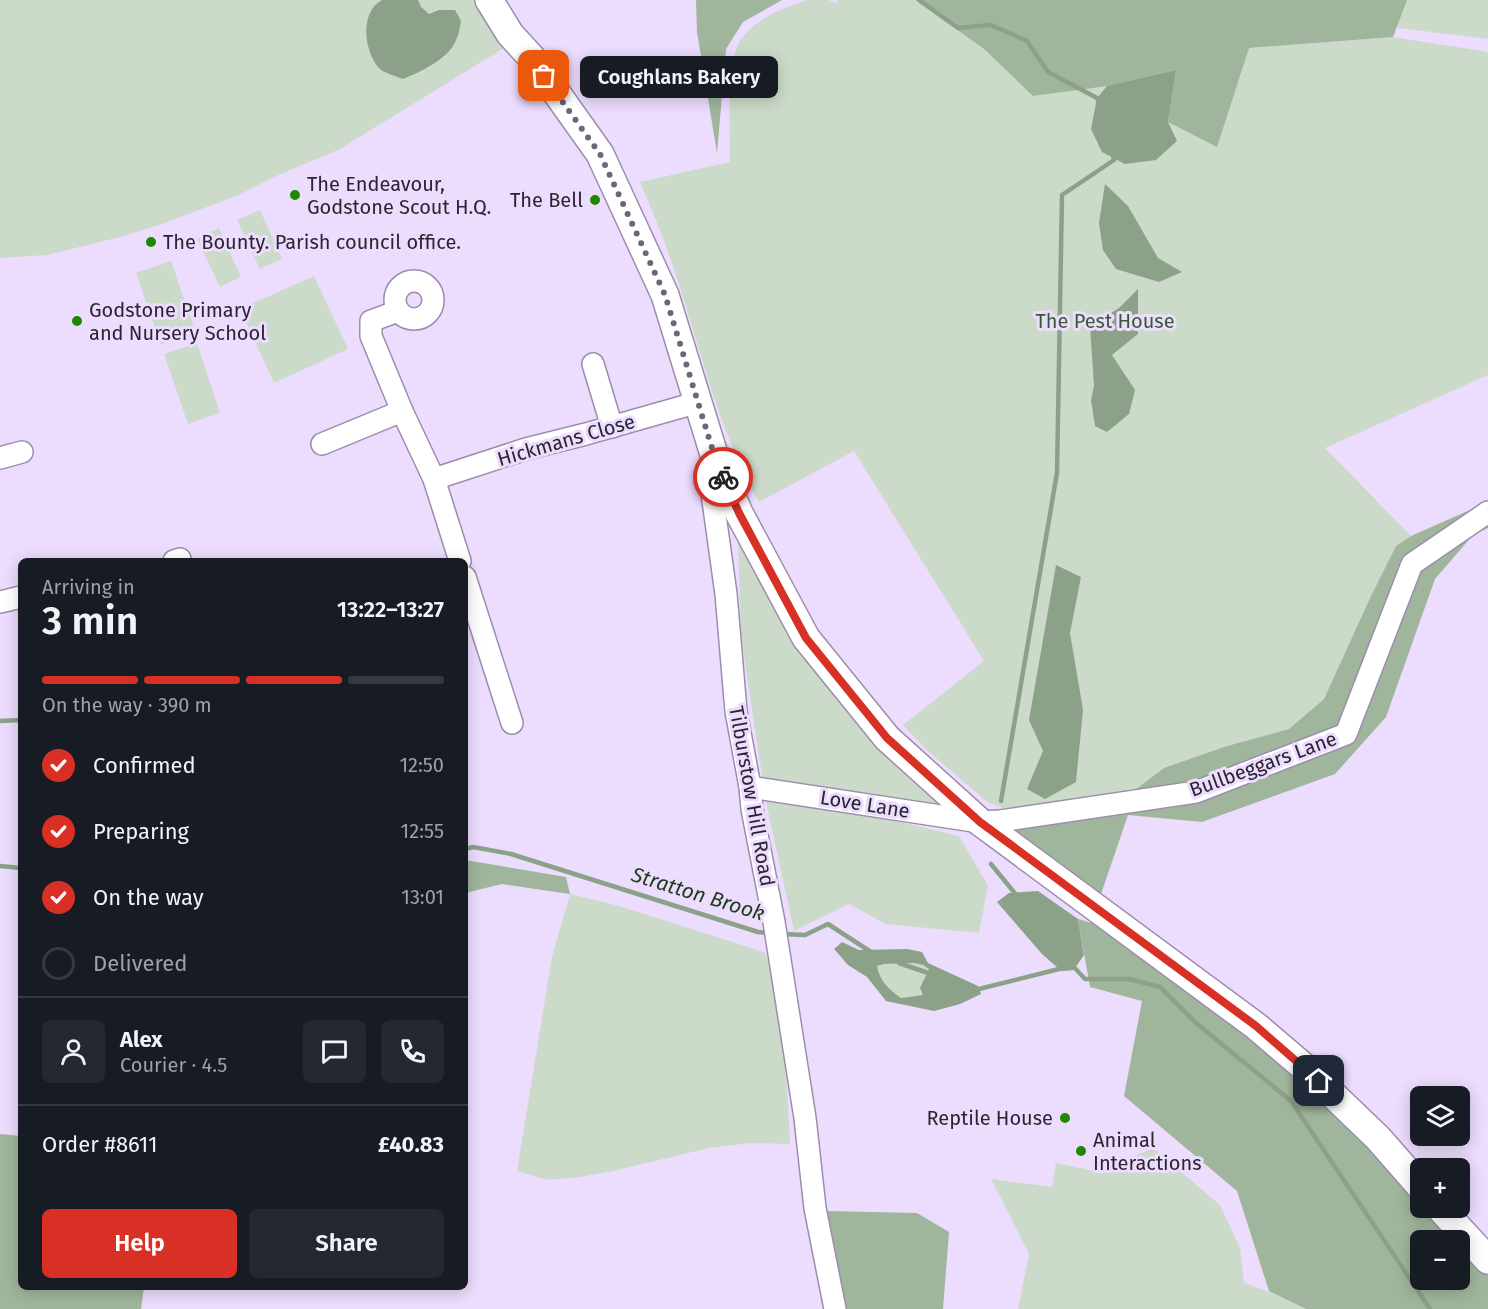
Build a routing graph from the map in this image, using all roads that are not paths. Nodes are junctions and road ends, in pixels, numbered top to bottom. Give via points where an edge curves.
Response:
1 (489, 0) edge
2 (398, 311) dead end
3 (590, 376) dead end
4 (699, 402) junction
5 (402, 411) junction
6 (612, 427) junction
7 (322, 444) dead end
8 (22, 452) dead end
9 (0, 458) edge
10 (716, 461) junction
11 (434, 479) junction
12 (1488, 512) edge
13 (459, 558) edge
14 (468, 586) edge
15 (18, 598) edge
16 (0, 602) edge
17 (512, 723) dead end
18 (750, 787) junction
19 (980, 822) junction
20 (1410, 1175) edge
21 (1449, 1218) edge
22 (1488, 1260) edge
23 (834, 1309) edge

1 - 4 main road via 600,154 665,295
2 - 5 street via 371,321 371,336
3 - 6 street
4 - 6 street, Hickmans Close
4 - 10 main road
5 - 7 street
5 - 11 street
6 - 11 street, Hickmans Close
8 - 9 street
10 - 18 street, Tilburstow Hill Road via 710,479 726,594 736,711
10 - 19 main road via 739,513 806,638 887,738
11 - 13 street
12 - 19 street, Bullbeggars Lane via 1412,564 1346,734 1196,792
14 - 17 street
15 - 16 street
18 - 19 street, Love Lane
18 - 23 street, Tilburstow Hill Road
19 - 20 main road via 1256,1026 1370,1130
21 - 22 main road

